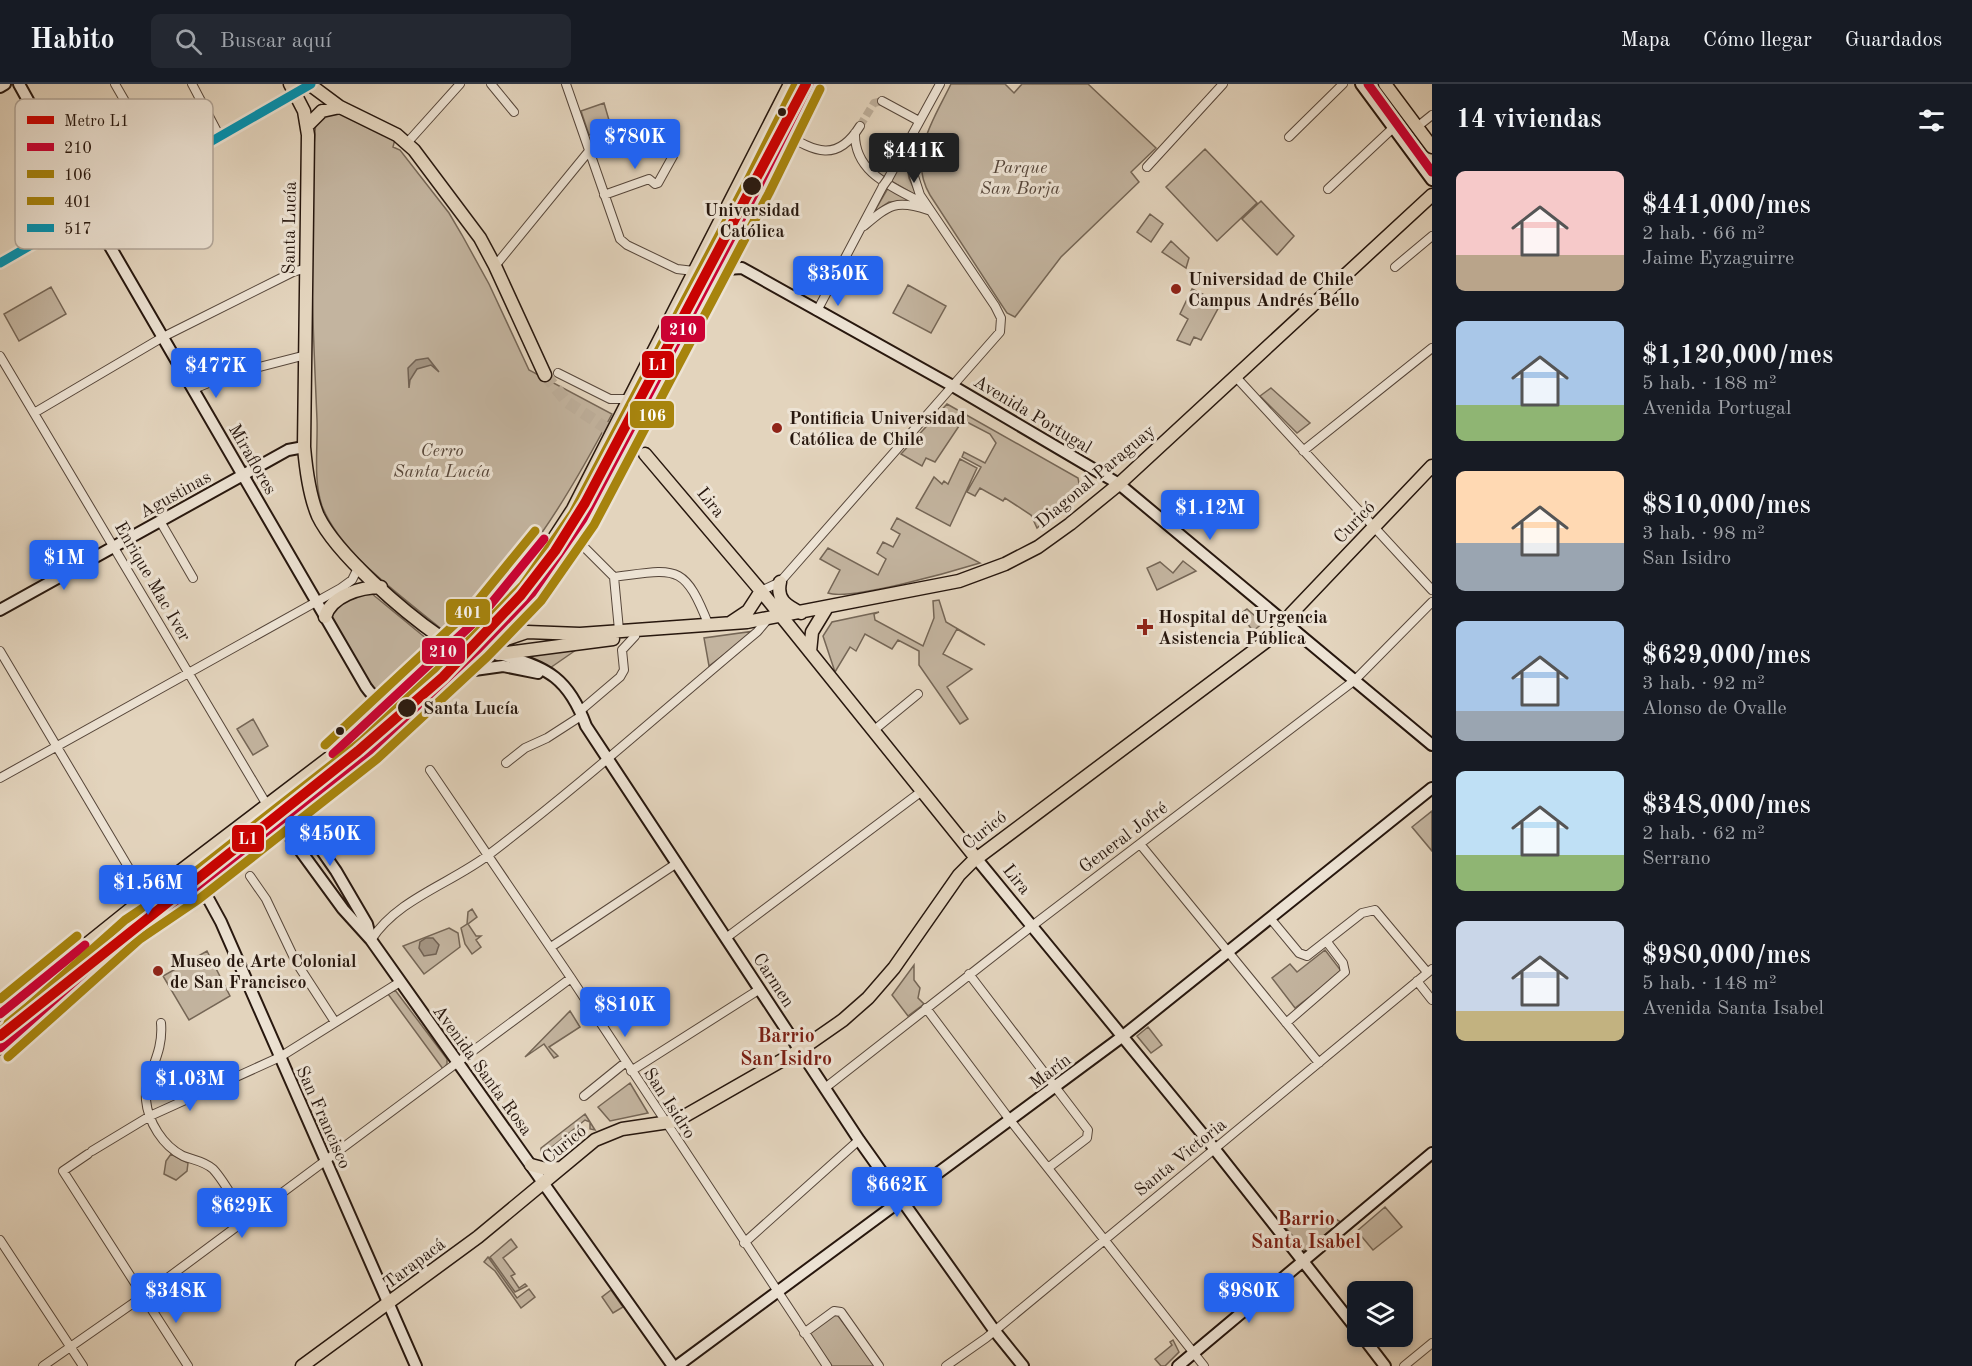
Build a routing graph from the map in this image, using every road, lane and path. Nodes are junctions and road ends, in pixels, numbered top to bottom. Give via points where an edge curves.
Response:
1 (5, 84) edge
2 (19, 84) edge
3 (115, 84) edge
4 (192, 84) edge
5 (310, 84) edge
6 (459, 84) edge
7 (491, 84) edge
8 (566, 84) edge
9 (790, 84) edge
10 (809, 84) edge
11 (940, 84) edge
12 (1222, 84) edge
13 (1343, 84) edge
14 (1361, 84) edge
15 (1385, 84) edge
16 (0, 87) edge
17 (293, 89) edge
18 (27, 99) edge
19 (124, 99) edge
20 (200, 99) edge
21 (882, 101) dead end
22 (340, 107) junction
23 (514, 112) dead end
24 (1432, 115) edge
25 (919, 121) junction
26 (213, 124) edge
27 (307, 126) junction
28 (1417, 127) junction
29 (1393, 128) junction
30 (784, 133) junction
31 (220, 137) junction
32 (1289, 137) dead end
33 (909, 140) junction
34 (213, 141) edge
35 (407, 143) junction
36 (1432, 147) edge
37 (589, 151) junction
38 (673, 156) dead end
39 (1147, 167) dead end
40 (1432, 180) edge
41 (1329, 189) dead end
42 (604, 195) junction
43 (1432, 195) edge
44 (927, 208) junction
45 (860, 228) junction
46 (1432, 236) edge
47 (25, 249) edge
48 (112, 249) edge
49 (0, 263) edge
50 (495, 266) junction
51 (715, 267) junction
52 (1395, 267) dead end
53 (307, 268) junction
54 (694, 271) junction
55 (816, 311) junction
56 (164, 337) junction
57 (1432, 348) edge
58 (306, 355) junction
59 (0, 356) edge
60 (551, 374) joint
61 (1235, 376) junction
62 (951, 385) junction
63 (194, 389) junction
64 (628, 399) junction
65 (34, 412) junction
66 (304, 447) junction
67 (1303, 451) junction
68 (645, 454) tunnel mouth
69 (1432, 466) edge
70 (243, 475) junction
71 (1119, 484) junction
72 (160, 521) junction
73 (1374, 527) junction
74 (576, 531) junction
75 (114, 547) junction
76 (359, 566) junction
77 (614, 576) junction
78 (193, 578) dead end
79 (780, 582) junction
80 (381, 587) junction
81 (1432, 590) edge
82 (762, 591) junction
83 (316, 602) junction
84 (1432, 602) edge
85 (826, 609) junction
86 (0, 610) edge
87 (801, 614) junction
88 (325, 617) junction
89 (783, 617) junction
90 (768, 619) junction
91 (1286, 621) junction
92 (727, 625) junction
93 (709, 626) junction
94 (619, 630) junction
95 (664, 630) junction
96 (635, 636) junction
97 (440, 637) tunnel mouth
98 (479, 648) junction
99 (0, 651) edge
100 (810, 652) junction
101 (498, 654) joint
102 (453, 672) junction
103 (187, 673) junction
104 (1355, 680) junction
105 (918, 694) dead end
106 (402, 703) junction
107 (581, 718) junction
108 (873, 731) junction
109 (1432, 746) edge
110 (56, 747) junction
111 (608, 759) junction
112 (506, 763) dead end
113 (430, 770) dead end
114 (0, 778) edge
115 (1432, 788) edge
116 (922, 791) junction
117 (312, 797) junction
118 (267, 805) junction
119 (279, 822) junction
120 (1140, 844) junction
121 (489, 855) junction
122 (976, 858) junction
123 (677, 863) junction
124 (250, 876) dead end
125 (192, 890) junction
126 (146, 897) junction
127 (165, 908) junction
128 (1270, 918) junction
129 (1032, 926) junction
130 (726, 938) junction
131 (371, 940) junction
132 (1327, 942) junction
133 (551, 947) junction
134 (1228, 951) junction
135 (1430, 971) edge
136 (969, 974) junction
137 (571, 978) junction
138 (1417, 981) junction
139 (400, 982) junction
140 (33, 987) junction
141 (760, 989) junction
142 (1432, 1000) edge
143 (49, 1007) junction
144 (926, 1008) junction
145 (0, 1014) edge
146 (335, 1022) junction
147 (161, 1023) dead end
148 (1286, 1023) junction
149 (1123, 1036) junction
150 (0, 1048) edge
151 (800, 1050) junction
152 (280, 1057) junction
153 (626, 1062) junction
154 (1319, 1063) junction
155 (458, 1064) junction
156 (631, 1071) junction
157 (1056, 1087) junction
158 (825, 1088) junction
159 (584, 1096) dead end
160 (658, 1112) junction
161 (150, 1116) junction
162 (1010, 1120) junction
163 (666, 1124) junction
164 (652, 1126) junction
165 (860, 1140) junction
166 (1214, 1149) junction
167 (1432, 1153) edge
168 (326, 1160) junction
169 (531, 1165) junction
170 (560, 1168) junction
171 (1048, 1168) junction
172 (545, 1184) junction
173 (902, 1200) junction
174 (246, 1220) junction
175 (1103, 1239) junction
176 (0, 1240) edge
177 (744, 1243) junction
178 (1303, 1261) junction
179 (777, 1292) junction
180 (142, 1297) junction
181 (390, 1303) junction
182 (1347, 1317) edge
183 (994, 1330) junction
184 (804, 1333) junction
185 (1432, 1343) edge
186 (1370, 1347) edge
187 (72, 1348) junction
188 (1192, 1352) junction
189 (43, 1366) edge
190 (83, 1366) edge
191 (188, 1366) edge
192 (302, 1366) edge
193 (416, 1366) edge
194 (675, 1366) edge
195 (827, 1366) edge
196 (879, 1366) edge
197 (946, 1366) edge
198 (1023, 1366) edge
199 (1178, 1366) edge
200 (1204, 1366) edge
201 (1385, 1366) edge
202 (1404, 1366) edge

1 - 16 main road
2 - 18 main road, Miraflores
3 - 19 street
4 - 20 street
5 - 17 street
5 - 22 main road
6 - 35 street
7 - 23 street
8 - 37 street
9 - 54 main road
10 - 30 main road
11 - 25 street
12 - 39 street
13 - 32 street
14 - 29 main road
15 - 28 main road
17 - 27 main road, Santa Lucía
17 - 31 street
21 - 25 street
22 - 27 main road via 322,111
22 - 35 main road
24 - 28 street
25 - 33 street
26 - 31 street
27 - 53 main road, Santa Lucía
28 - 36 main road
29 - 40 main road
29 - 41 street
30 - 44 street via 820,151 838,148 857,130 858,154 868,171
30 - 51 main road
31 - 34 street
33 - 44 street via 912,175
33 - 45 street
35 - 50 main road via 468,221
37 - 42 street
37 - 50 street
38 - 42 street via 658,183 646,179
42 - 54 street via 624,243 677,269
43 - 61 main road, Diagonal Paraguay
44 - 45 street via 892,205
44 - 62 street via 1001,318 1000,332
45 - 55 street
46 - 52 street
47 - 49 street
48 - 56 main road, Miraflores
50 - 60 main road
51 - 54 main road, Avenida Portugal
51 - 55 main road, Avenida Portugal via 742,268
51 - 74 main road
53 - 56 street
53 - 58 main road, Santa Lucía
54 - 64 main road
55 - 62 main road, Avenida Portugal
56 - 63 main road, Miraflores
56 - 65 street
57 - 67 street
58 - 63 street via 228,375
58 - 66 main road, Santa Lucía
59 - 65 street, Enrique Mac Iver
60 - 64 street via 610,399
61 - 67 street
61 - 71 main road, Diagonal Paraguay
62 - 71 main road, Avenida Portugal
62 - 79 street
63 - 70 main road, Miraflores
64 - 106 main road via 578,499 534,569 486,624
65 - 75 street, Enrique Mac Iver
66 - 70 main road, Agustinas via 288,450
66 - 76 main road, Santa Lucía via 318,515 334,540
67 - 73 street
68 - 82 main road, Lira
69 - 73 main road, Curicó
70 - 72 main road, Agustinas
70 - 83 main road, Miraflores
71 - 85 main road, Diagonal Paraguay via 1038,547 1005,564 959,581
71 - 91 main road, Avenida Portugal
72 - 75 main road, Agustinas
72 - 78 street
73 - 81 street
73 - 91 main road, Curicó
74 - 77 street via 584,547
74 - 98 main road via 532,593
75 - 86 main road, Agustinas
75 - 103 street, Enrique Mac Iver
76 - 80 main road, Santa Lucía
76 - 83 street via 347,584
77 - 93 street via 659,570 676,573 696,596
77 - 94 street
79 - 82 street
79 - 87 main road via 782,602
80 - 88 main road via 359,590 336,601
80 - 97 main road, Santa Lucía
82 - 89 main road, Lira
82 - 92 main road via 748,611
83 - 88 main road, Miraflores
83 - 103 street
84 - 104 street, General Jofré
85 - 87 main road, Diagonal Paraguay
85 - 100 main road via 812,632
87 - 89 main road, Diagonal Paraguay
88 - 106 main road, Miraflores via 370,693 386,703
89 - 90 main road, Diagonal Paraguay
89 - 100 main road, Lira
90 - 92 main road, Diagonal Paraguay
90 - 111 street
91 - 104 main road, Avenida Portugal
91 - 122 main road, Curicó via 1267,642
92 - 93 main road, Diagonal Paraguay
93 - 95 main road, Diagonal Paraguay
94 - 95 main road, Diagonal Paraguay
94 - 98 main road, Diagonal Paraguay via 527,632
95 - 96 main road, Diagonal Paraguay
96 - 101 main road, Diagonal Paraguay
96 - 107 street via 622,650 624,669 620,677
98 - 102 main road
99 - 110 street
100 - 108 main road, Lira
101 - 107 main road, Carmen via 547,670 562,684
102 - 107 main road, Carmen via 493,666 532,670 552,683
102 - 117 main road via 370,750
103 - 110 street
103 - 118 street, Enrique Mac Iver
104 - 109 main road, Avenida Portugal
104 - 120 street, General Jofré
105 - 108 street
106 - 118 main road via 374,728
107 - 111 main road, Carmen
107 - 112 street via 525,748
108 - 116 main road, Lira
110 - 114 street
110 - 126 street
111 - 121 street
111 - 123 main road, Carmen
113 - 121 street, San Isidro
115 - 128 main road, Marín
116 - 122 main road, Lira
116 - 130 street
117 - 119 main road
117 - 131 main road, Avenida Santa Rosa via 305,817 308,832 367,924
118 - 119 main road, Enrique Mac Iver
118 - 126 main road
119 - 125 main road
119 - 131 main road, Avenida Santa Rosa via 343,909
120 - 129 street, General Jofré
120 - 134 street
121 - 131 street via 386,920
121 - 133 street, San Isidro
122 - 129 main road, Lira
122 - 151 main road, Curicó via 959,875 884,981 843,1020
123 - 130 main road, Carmen
123 - 133 street
124 - 146 street via 266,899 296,962
125 - 127 main road
125 - 152 main road, San Francisco via 206,897 213,907
126 - 127 street
126 - 140 main road
127 - 143 main road via 121,940
128 - 132 street via 1301,955 1312,954
128 - 134 main road, Marín
129 - 136 street, General Jofré
129 - 149 main road, Lira
130 - 141 main road, Carmen
131 - 139 main road, Avenida Santa Rosa
132 - 135 street via 1362,914 1375,910
132 - 148 street via 1345,972
133 - 137 street, San Isidro
134 - 148 street
134 - 149 main road, Marín
135 - 138 street, Santa Victoria
136 - 144 street, General Jofré
136 - 157 street
137 - 153 street, San Isidro
137 - 155 street
138 - 142 street
138 - 154 street, Santa Victoria
139 - 146 street
139 - 155 main road, Avenida Santa Rosa
140 - 143 main road
140 - 145 main road
141 - 151 main road, Carmen
141 - 156 street
143 - 150 main road
144 - 158 street, General Jofré
144 - 162 street
146 - 152 street
147 - 161 street via 160,1050 147,1086
148 - 154 street
149 - 157 main road, Marín
149 - 166 main road, Lira
151 - 158 main road, Carmen
151 - 163 main road, Curicó
152 - 161 street
152 - 168 main road, San Francisco
153 - 156 street, San Isidro
153 - 159 street
154 - 166 street, Santa Victoria
155 - 168 street
155 - 169 main road, Avenida Santa Rosa
156 - 160 street, San Isidro
157 - 162 main road, Marín
157 - 171 street via 1089,1135
158 - 165 main road, Carmen
160 - 163 street, San Isidro
160 - 164 main road
161 - 174 street via 171,1148 214,1171
161 - 180 street via 63,1171
162 - 171 street
162 - 173 main road, Marín
163 - 164 main road, Curicó
163 - 177 street, San Isidro
164 - 170 main road, Curicó via 622,1129 604,1136
165 - 173 main road, Carmen
165 - 177 street
166 - 175 street, Santa Victoria
166 - 178 main road, Lira
167 - 178 main road
168 - 174 street
168 - 181 main road, San Francisco
169 - 170 main road
169 - 172 main road, Avenida Santa Rosa
170 - 172 main road, Curicó
171 - 175 street
172 - 181 main road, Tarapacá
172 - 194 main road, Avenida Santa Rosa
173 - 179 main road, Marín
173 - 183 main road, Carmen
174 - 180 street
175 - 183 street, Santa Victoria
175 - 188 street
176 - 187 street
177 - 179 street, San Isidro
178 - 182 main road, Lira
178 - 188 main road
179 - 184 street, San Isidro
179 - 194 main road, Marín
180 - 187 street
180 - 191 street
181 - 192 main road, Tarapacá
181 - 193 main road, San Francisco
183 - 197 street, Santa Victoria
183 - 198 main road, Carmen
184 - 195 street, San Isidro
184 - 196 street via 834,1311 841,1311
185 - 202 street
186 - 201 main road
187 - 189 street
187 - 190 street
188 - 199 main road
188 - 200 street

